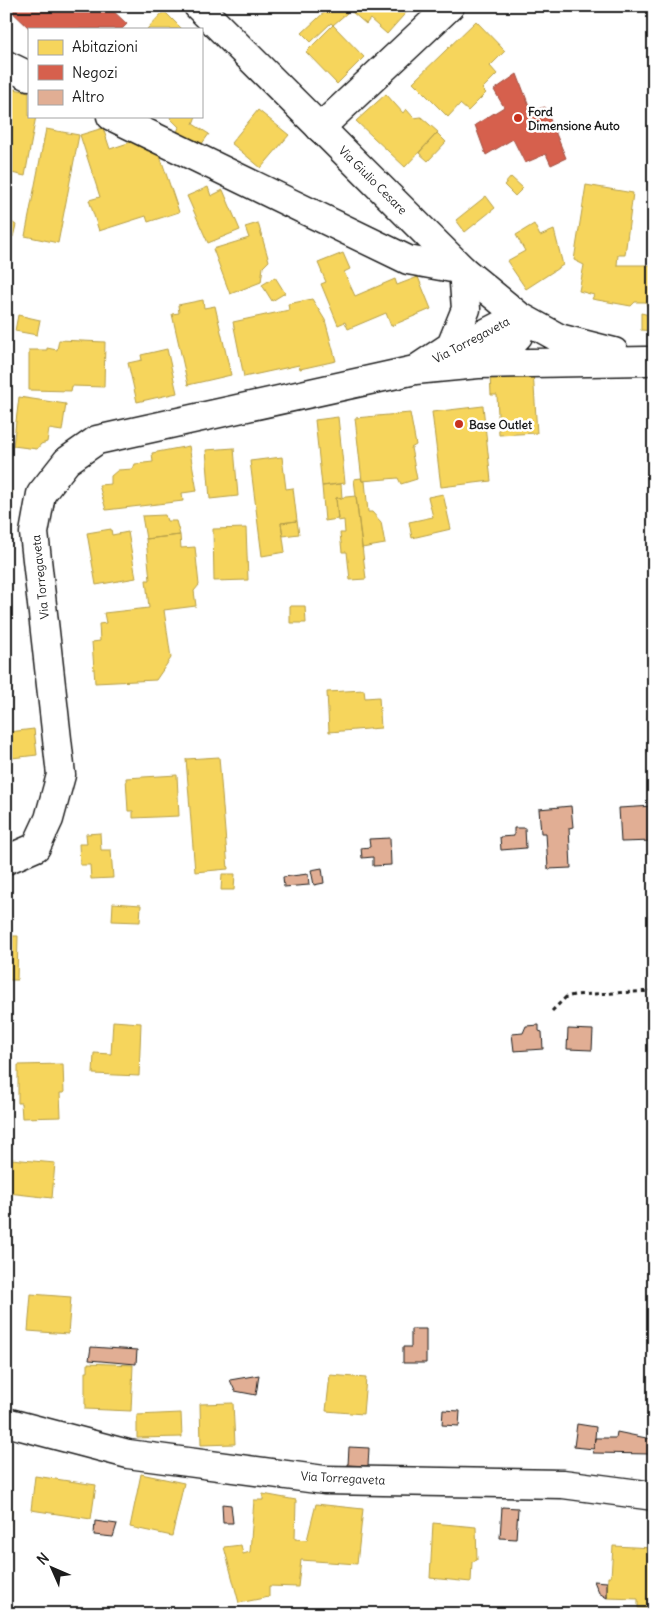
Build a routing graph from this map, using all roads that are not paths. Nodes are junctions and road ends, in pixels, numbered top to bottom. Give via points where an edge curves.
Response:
1 (198, 6) edge
2 (450, 6) edge
3 (6, 64) edge
4 (28, 75) edge
5 (115, 118) edge
6 (320, 128) junction
7 (463, 270) junction
8 (519, 316) junction
9 (650, 360) edge
10 (478, 364) junction
11 (415, 370) junction
12 (6, 860) edge
13 (6, 1422) edge
14 (654, 1496) edge

1 - 6 street, Via Giulio Cesare
2 - 6 street
3 - 4 street
5 - 7 street via 408,260
6 - 7 street, Via Giulio Cesare
7 - 8 street, Via Giulio Cesare
7 - 11 street via 466,309 451,346
8 - 9 street, Via Giulio Cesare via 559,338
8 - 10 street, Via Torregaveta via 518,336 504,351
8 - 11 street, Via Torregaveta
9 - 10 street, Via Torregaveta
10 - 11 street, Via Torregaveta
11 - 12 street, Via Torregaveta via 97,440 67,461 41,494 34,533 61,775 49,819 36,847
13 - 14 street, Via Torregaveta via 128,1454 324,1480 563,1484

